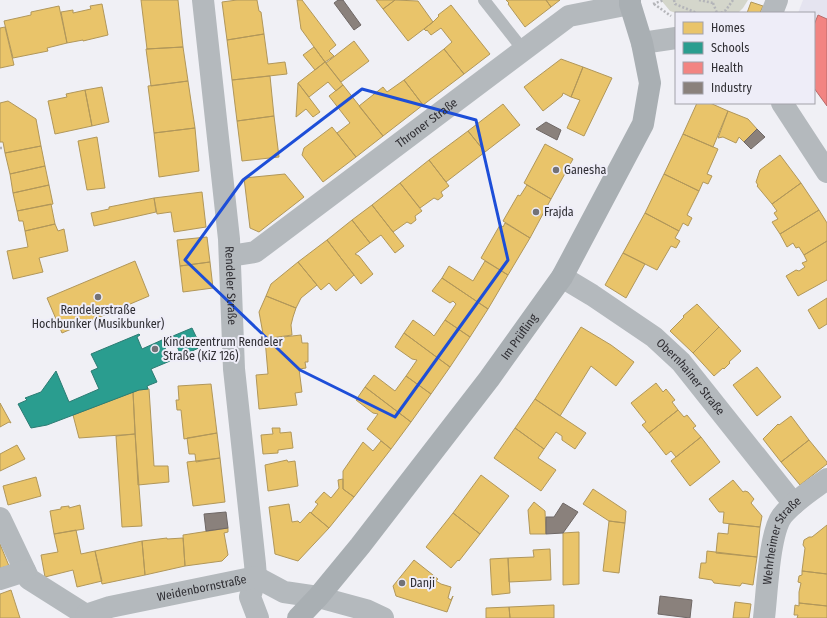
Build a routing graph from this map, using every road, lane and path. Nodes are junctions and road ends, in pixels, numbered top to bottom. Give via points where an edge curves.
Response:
1 (203, 0) edge
2 (484, 0) edge
3 (653, 0) edge
4 (664, 0) edge
5 (674, 0) edge
6 (699, 0) edge
7 (733, 0) edge
8 (777, 0) edge
9 (714, 1) edge
10 (630, 2) edge
11 (654, 4) junction
12 (695, 12) edge
13 (717, 12) edge
14 (723, 12) edge
15 (772, 12) edge
16 (675, 28) edge
17 (642, 43) junction
18 (524, 51) junction
19 (783, 104) edge
20 (0, 148) edge
21 (4, 148) dead end
22 (827, 172) edge
23 (230, 256) junction
24 (562, 277) junction
25 (827, 479) edge
26 (794, 504) junction
27 (0, 518) edge
28 (24, 571) junction
29 (256, 577) junction
30 (0, 579) edge
31 (318, 597) junction
32 (85, 616) edge
33 (258, 618) edge
34 (298, 618) edge
35 (383, 618) edge
36 (764, 618) edge

1 - 23 street, Rendeler Straße
2 - 18 lane
3 - 11 path
4 - 11 path
5 - 12 path via 675,4
6 - 9 path
7 - 14 path
8 - 15 street
9 - 13 path
10 - 17 main road, Im Prüfling
10 - 18 street, Throner Straße via 569,16
11 - 16 path
16 - 17 street
17 - 24 main road, Im Prüfling via 650,83 643,124
18 - 23 street, Throner Straße via 255,252
19 - 22 street
20 - 21 path
23 - 29 street, Rendeler Straße via 234,369
24 - 26 street, Obernhainer Straße via 654,336 681,362
24 - 31 main road, Im Prüfling via 489,379
25 - 26 street, Wehrheimer Straße
26 - 36 street, Wehrheimer Straße via 782,517 773,542
27 - 28 street
28 - 30 street
28 - 32 street via 29,579
29 - 31 street, Weidenbornstraße via 284,592
29 - 32 street, Weidenbornstraße via 117,605
29 - 33 street, Rendeler Straße via 250,597
31 - 34 main road, Im Prüfling
31 - 35 street, Weidenbornstraße via 366,610

